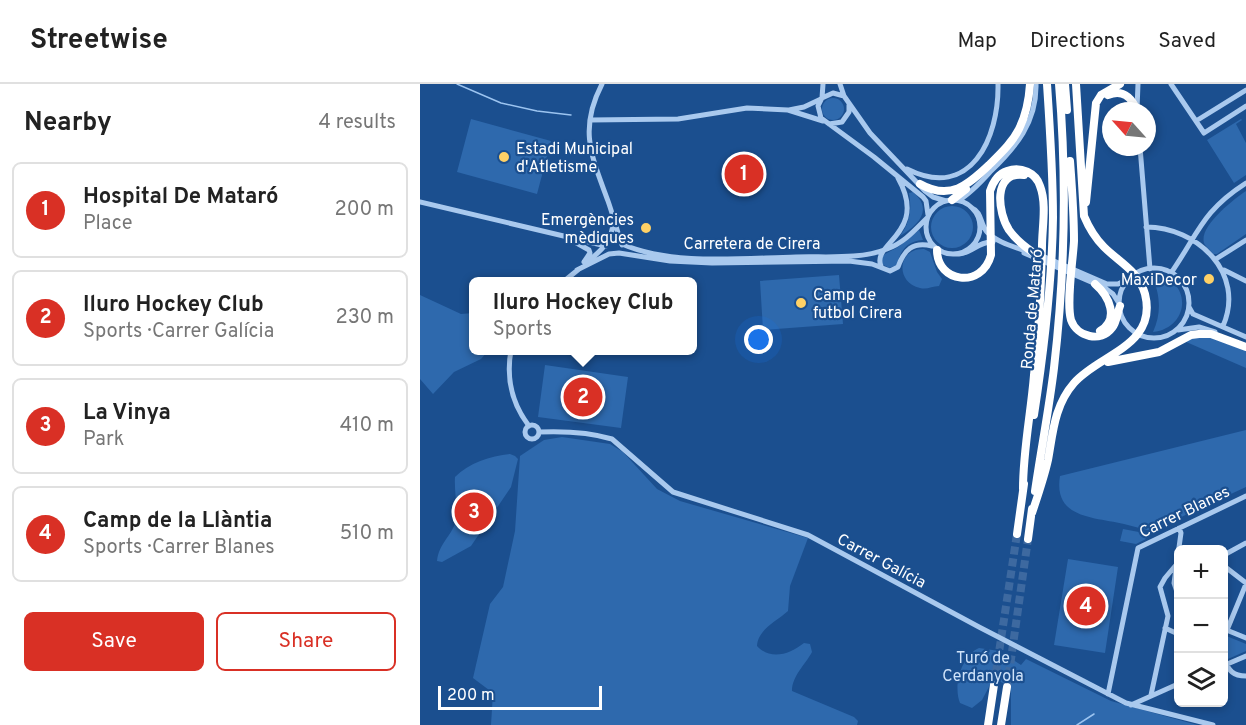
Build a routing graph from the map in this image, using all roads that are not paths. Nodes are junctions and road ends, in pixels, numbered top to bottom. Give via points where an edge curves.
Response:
1 (602, 84) edge
2 (823, 84) edge
3 (840, 84) edge
4 (998, 84) edge
5 (1030, 84) edge
6 (1036, 84) edge
7 (1047, 84) edge
8 (1059, 84) edge
9 (1065, 84) edge
10 (1076, 84) edge
11 (1120, 84) edge
12 (1138, 84) edge
13 (1171, 84) edge
14 (1246, 90) edge
15 (844, 96) junction
16 (822, 99) junction
17 (849, 102) junction
18 (1133, 102) edge
19 (1137, 102) edge
20 (1246, 106) edge
21 (788, 111) junction
22 (590, 120) junction
23 (1196, 121) junction
24 (826, 122) junction
25 (1093, 132) junction
26 (1141, 156) edge
27 (902, 167) junction
28 (896, 175) junction
29 (974, 179) junction
30 (1246, 183) edge
31 (920, 184) junction
32 (952, 200) junction
33 (420, 202) edge
34 (972, 208) junction
35 (614, 216) junction
36 (928, 216) junction
37 (1087, 223) junction
38 (1146, 227) junction
39 (557, 234) junction
40 (1192, 238) junction
41 (609, 239) junction
42 (1246, 240) edge
43 (621, 243) junction
44 (1005, 244) junction
45 (606, 246) junction
46 (934, 248) junction
47 (884, 250) junction
48 (619, 253) junction
49 (609, 254) junction
50 (959, 254) junction
51 (1036, 255) junction
52 (1215, 259) junction
53 (881, 266) junction
54 (1150, 269) junction
55 (577, 270) junction
56 (1222, 270) junction
57 (1041, 272) junction
58 (1076, 273) junction
59 (1171, 273) junction
60 (569, 277) edge
61 (1131, 277) junction
62 (1246, 281) edge
63 (1095, 284) junction
64 (1071, 293) junction
65 (1120, 305) junction
66 (1189, 307) junction
67 (1223, 326) junction
68 (1176, 330) junction
69 (1246, 337) edge
70 (1246, 346) edge
71 (511, 355) edge
72 (1096, 365) junction
73 (529, 426) junction
74 (539, 432) junction
75 (1023, 489) junction
76 (1246, 496) edge
77 (1032, 513) junction
78 (1179, 528) junction
79 (1017, 534) tunnel mouth
80 (1028, 539) tunnel mouth
81 (1246, 543) edge
82 (1179, 545) edge
83 (1228, 553) edge
84 (1174, 567) edge
85 (1228, 569) edge
86 (1246, 583) edge
87 (1228, 624) edge
88 (1165, 628) junction
89 (1228, 630) edge
90 (1174, 632) edge
91 (1246, 638) edge
92 (1246, 656) edge
93 (1228, 662) edge
94 (1228, 667) edge
95 (1246, 676) edge
96 (994, 685) tunnel mouth
97 (1174, 686) edge
98 (1007, 687) tunnel mouth
99 (1108, 693) junction
100 (1151, 695) junction
101 (1131, 705) junction
102 (988, 725) edge
103 (1001, 725) edge
104 (1214, 725) edge

1 - 22 street
2 - 16 street
3 - 15 street
4 - 27 street via 993,128 985,149 974,162 946,176 923,175
5 - 29 highway via 1020,128
6 - 32 street via 1031,120 1018,143 979,183
7 - 75 highway, Ronda de Mataró via 1053,220 1049,293
8 - 77 highway, Ronda de Mataró via 1065,173 1062,275 1052,386
9 - 64 highway via 1074,240
10 - 37 highway via 1082,202
11 - 25 highway via 1098,99
12 - 19 street
13 - 23 street
14 - 23 street
15 - 16 street via 833,93
15 - 17 street
16 - 21 street
16 - 24 street via 819,113
17 - 24 street via 847,117 837,124
17 - 27 street via 870,133
18 - 25 highway via 1125,94 1110,94 1099,102
20 - 23 street via 1204,133
21 - 22 street via 747,108 669,120
21 - 24 street
22 - 35 street via 591,157
24 - 28 street
25 - 37 highway
26 - 38 street
27 - 31 street
28 - 36 street via 926,201
28 - 47 street via 907,196 908,212 900,232
29 - 31 highway via 946,192
29 - 32 highway
30 - 40 street via 1216,206
31 - 32 street via 930,195
32 - 34 street
32 - 36 street via 938,204
33 - 39 street
34 - 44 street via 987,232
34 - 50 street via 980,222 979,234 973,245
35 - 41 street
35 - 43 street
36 - 46 street via 926,233
36 - 47 street, Carretera de Cirera via 902,241
37 - 72 highway via 1101,244 1138,278 1146,301 1145,319 1134,339
38 - 40 street via 1172,230
38 - 54 street
39 - 45 street
39 - 55 street via 589,250 589,256
40 - 52 street
40 - 59 street
41 - 43 street
41 - 45 street
42 - 52 street
43 - 47 street, Carretera de Cirera via 645,253 697,258 850,256
43 - 48 street
44 - 50 street via 985,242
44 - 51 street
45 - 49 street
45 - 55 street
46 - 50 street
46 - 53 street, Carretera de Cirera via 924,243 911,246 898,267 887,271
46 - 57 highway via 942,266 953,276 968,278 982,271 991,255 991,187 1002,173 1023,170 1036,178 1042,192
47 - 53 street via 879,260
48 - 49 street
48 - 53 street, Carretera de Cirera via 698,263 833,261
49 - 55 street
51 - 57 highway via 1013,236 1003,215 1000,191 1004,181 1013,175 1023,174 1037,188
51 - 58 street
52 - 56 street
54 - 59 street
54 - 61 street
55 - 60 street
56 - 62 street
56 - 67 street via 1229,293
57 - 75 highway
58 - 61 street via 1118,284
58 - 63 street
59 - 66 street via 1186,289
61 - 65 street via 1122,290
63 - 64 highway via 1106,296 1111,311 1109,322 1100,331 1089,332 1080,326
63 - 65 street via 1110,291
64 - 65 highway via 1072,322 1079,332 1090,336 1099,337 1110,331
65 - 68 street via 1124,320 1135,332 1150,338
66 - 67 street via 1193,314
66 - 68 street
67 - 69 street
68 - 70 street via 1203,327
70 - 72 highway via 1211,334 1191,335 1159,352
71 - 73 street via 510,387
72 - 77 highway via 1074,383 1058,409
73 - 74 street via 536,426
73 - 74 street via 525,432 528,438 536,438
74 - 99 street, Carrer Galícia via 590,434 612,440 673,492 808,535
75 - 79 highway, Ronda de Mataró
76 - 78 street, Carrer Blanes
77 - 80 highway
78 - 82 street
78 - 99 street, Carrer Blanes via 1138,548
81 - 83 street
84 - 88 street via 1160,587 1167,611
85 - 86 street
86 - 87 street
88 - 90 street
88 - 100 street
89 - 91 street
92 - 93 street
94 - 95 street via 1234,674
96 - 102 highway
97 - 100 street
98 - 103 highway
99 - 101 street, Carrer Galícia
100 - 101 street
101 - 104 street, Carrer Galícia

